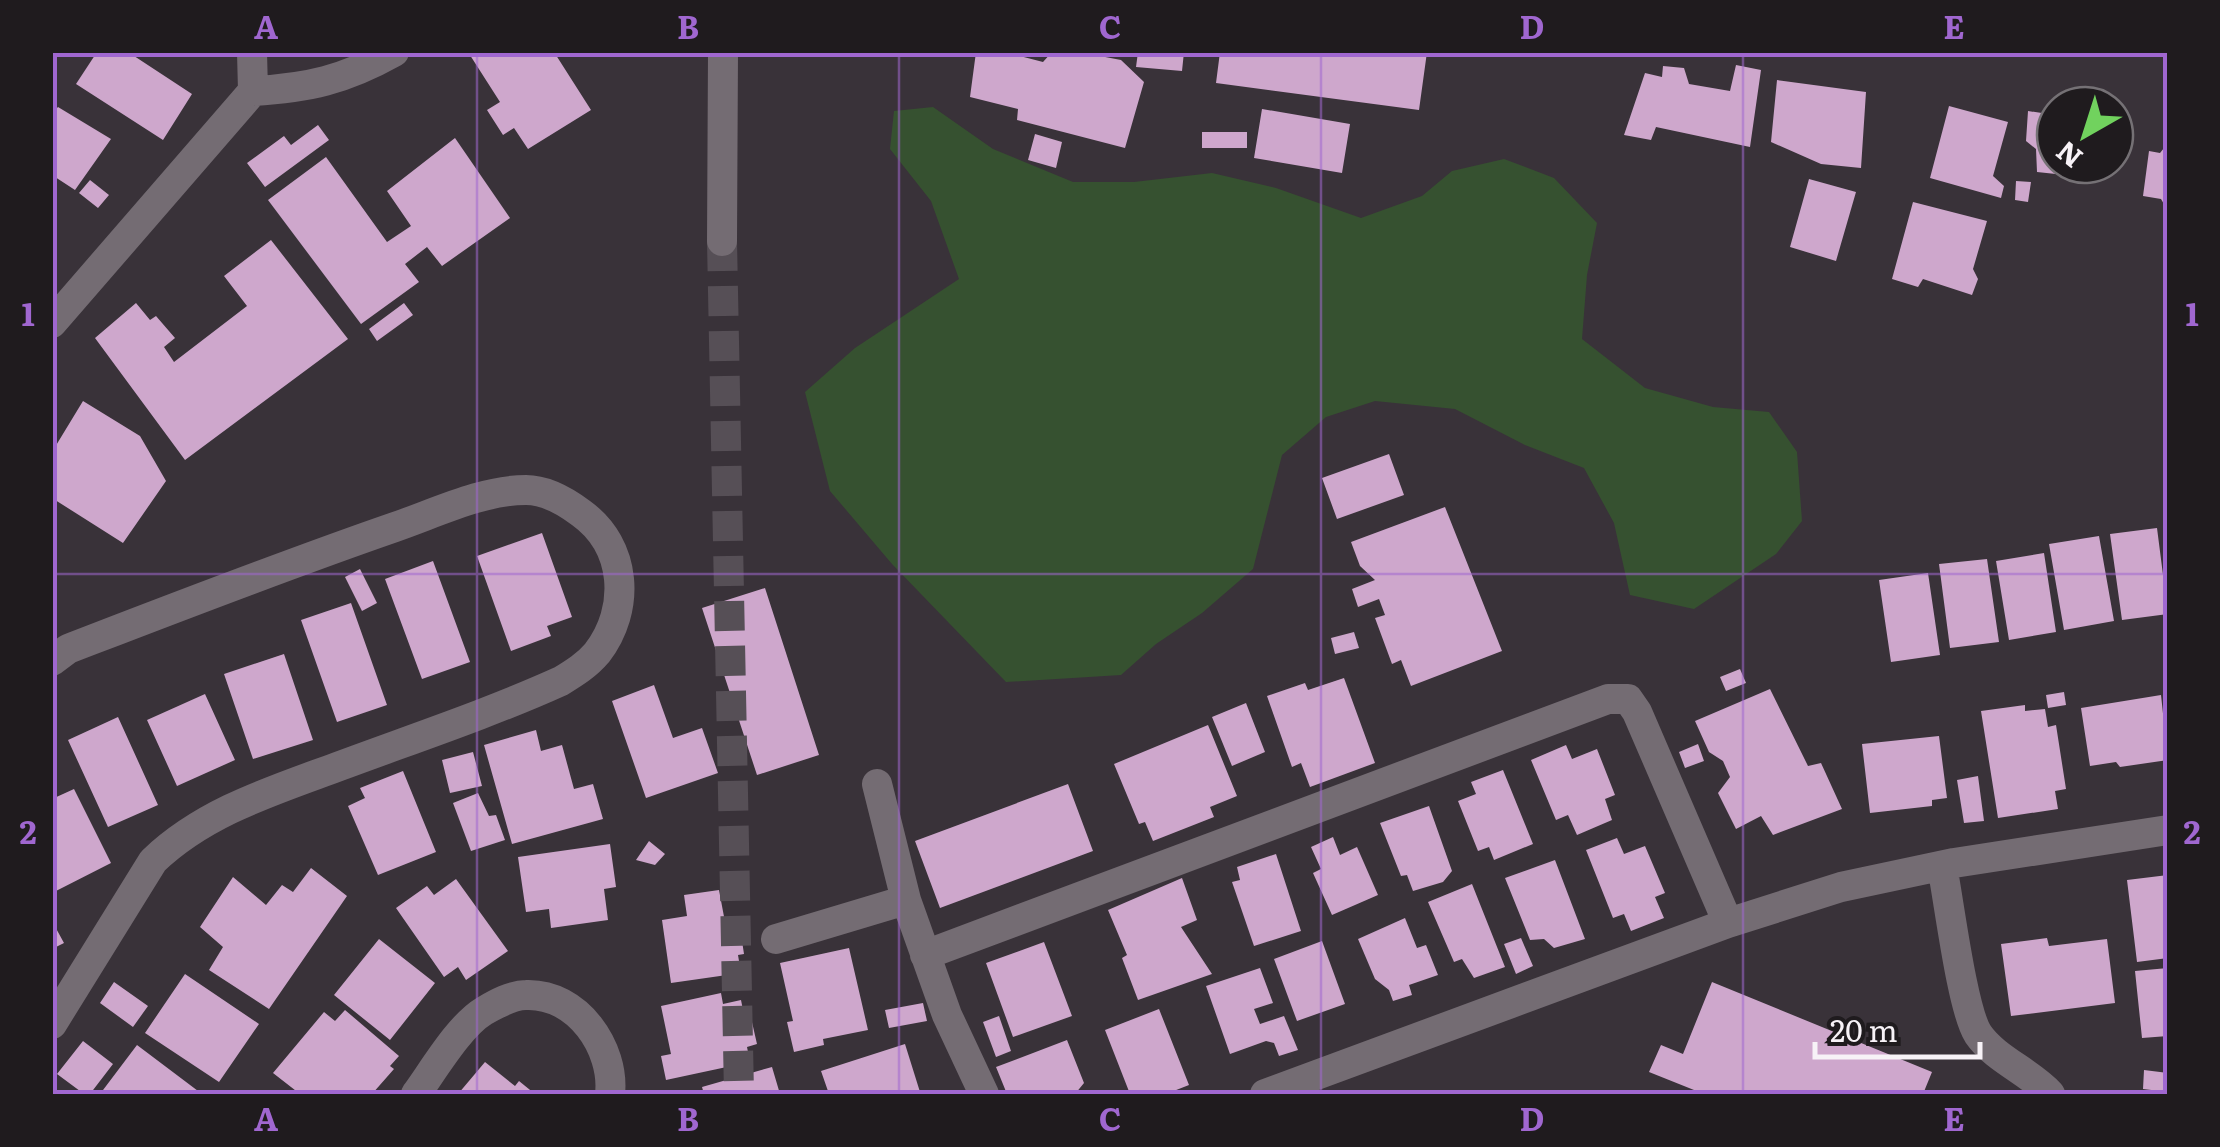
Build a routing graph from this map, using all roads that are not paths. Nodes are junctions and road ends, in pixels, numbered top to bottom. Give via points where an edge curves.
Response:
1 (252, 52) edge
2 (394, 52) edge
3 (723, 52) edge
4 (252, 91) junction
5 (722, 241) tunnel mouth
6 (52, 323) edge
7 (52, 662) edge
8 (877, 784) dead end
9 (2168, 830) edge
10 (1942, 866) junction
11 (906, 900) junction
12 (1728, 923) junction
13 (776, 939) dead end
14 (926, 955) junction
15 (52, 1024) edge
16 (416, 1094) edge
17 (610, 1094) edge
18 (984, 1094) edge
19 (1265, 1094) edge
20 (2050, 1094) edge

1 - 4 street
2 - 4 street via 357,73 306,88
3 - 5 street
4 - 6 street
7 - 15 street via 68,649 486,495 529,489 562,499 611,544 620,576 620,604 599,651 561,681 266,793 176,840 154,861
8 - 11 street
9 - 10 street
10 - 12 street via 1842,887
10 - 20 street via 1978,1034
11 - 13 street
11 - 14 street
12 - 14 street via 1637,712 1628,699 1608,699
12 - 19 street
14 - 18 street
16 - 17 street via 480,1013 528,994 582,1018 604,1048

